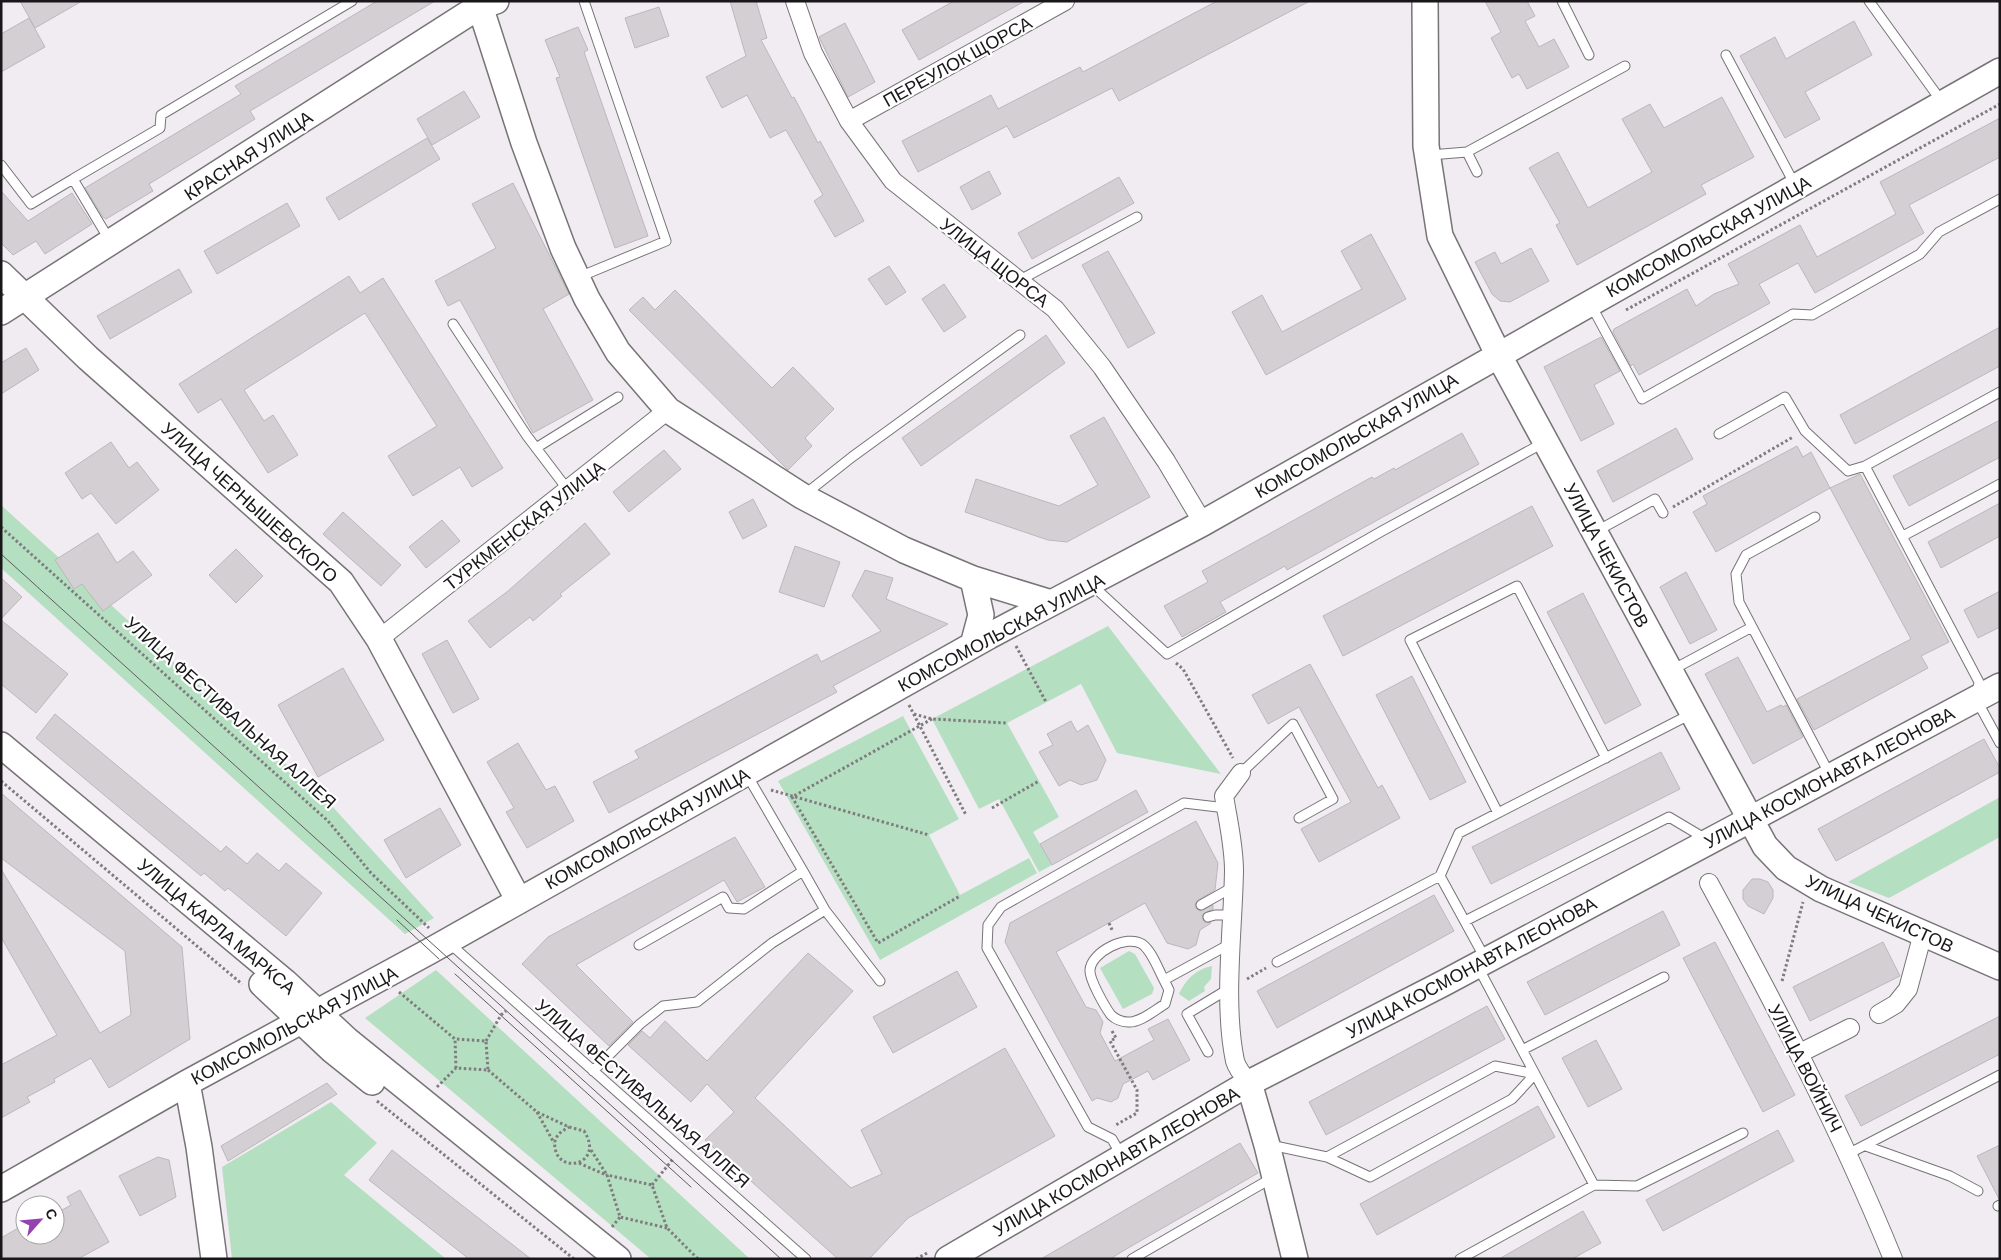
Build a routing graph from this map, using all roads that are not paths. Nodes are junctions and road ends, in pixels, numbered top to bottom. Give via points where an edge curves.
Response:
1 (352, 1) edge
2 (584, 1) edge
3 (795, 1) edge
4 (1065, 1) edge
5 (1425, 1) edge
6 (1562, 1) edge
7 (1868, 1) edge
8 (485, 3) edge
9 (1589, 54) dead end
10 (1726, 55) dead end
11 (1625, 66) dead end
12 (2000, 71) edge
13 (1943, 103) junction
14 (849, 121) junction
15 (1467, 152) junction
16 (1427, 155) junction
17 (1, 165) edge
18 (1477, 172) dead end
19 (73, 179) junction
20 (1796, 186) junction
21 (2000, 199) edge
22 (1137, 217) dead end
23 (111, 244) junction
24 (1, 274) edge
25 (577, 278) junction
26 (1018, 281) junction
27 (26, 297) junction
28 (1590, 302) junction
29 (1, 312) edge
30 (453, 324) dead end
31 (1020, 335) dead end
32 (1498, 354) junction
33 (2000, 392) edge
34 (618, 397) dead end
35 (668, 410) junction
36 (1719, 434) dead end
37 (1546, 442) junction
38 (536, 448) junction
39 (1865, 466) junction
40 (2000, 484) edge
41 (568, 490) junction
42 (802, 496) junction
43 (1663, 512) road end
44 (1815, 517) dead end
45 (1203, 522) junction
46 (1595, 532) junction
47 (1903, 536) junction
48 (973, 579) junction
49 (1090, 584) junction
50 (1051, 603) junction
51 (1752, 627) junction
52 (379, 639) junction
53 (973, 645) junction
54 (1670, 672) junction
55 (2000, 686) edge
56 (1976, 699) junction
57 (1692, 713) junction
58 (2000, 742) edge
59 (1, 745) edge
60 (1606, 758) junction
61 (1, 765) edge
62 (746, 772) junction
63 (1241, 773) joint
64 (1830, 775) junction
65 (1226, 808) junction
66 (1498, 813) junction
67 (1299, 818) dead end
68 (1749, 818) junction
69 (1708, 840) junction
70 (803, 871) junction
71 (1440, 876) junction
72 (1709, 883) dead end
73 (1233, 887) junction
74 (519, 900) junction
75 (1201, 905) dead end
76 (825, 910) junction
77 (1232, 916) junction
78 (1208, 917) dead end
79 (1465, 922) junction
80 (1923, 934) junction
81 (446, 941) junction
82 (1230, 944) junction
83 (639, 945) dead end
84 (1277, 962) road end
85 (1482, 962) junction
86 (2000, 966) edge
87 (1664, 977) dead end
88 (1164, 980) junction
89 (880, 981) dead end
90 (1230, 988) junction
91 (1879, 1014) dead end
92 (310, 1018) junction
93 (1850, 1028) dead end
94 (1522, 1050) junction
95 (1208, 1052) dead end
96 (1800, 1053) junction
97 (593, 1071) junction
98 (1535, 1074) junction
99 (2000, 1075) edge
100 (187, 1083) junction
101 (1249, 1083) junction
102 (1743, 1132) dead end
103 (1267, 1144) junction
104 (1866, 1146) junction
105 (1848, 1154) junction
106 (1327, 1156) junction
107 (1123, 1157) junction
108 (1275, 1176) junction
109 (1594, 1185) junction
110 (1, 1189) edge
111 (1978, 1191) dead end
112 (962, 1255) edge
113 (214, 1259) edge
114 (596, 1259) edge
115 (618, 1259) edge
116 (806, 1259) edge
117 (1132, 1259) edge
118 (1295, 1259) edge
119 (1460, 1259) edge
120 (1893, 1259) edge

1 - 19 lane via 161,116 160,128
2 - 25 lane via 666,241
3 - 14 street, УЛИЦА ЩОРСА via 813,53
4 - 14 street, ПЕРЕУЛОК ЩОРСА
5 - 16 main road, УЛИЦА ЧЕКИСТОВ
6 - 9 lane
7 - 13 lane
8 - 23 main road, КРАСНАЯ УЛИЦА
8 - 25 main road via 524,143
10 - 20 lane
11 - 15 lane
12 - 13 main road, КОМСОМОЛЬСКАЯ УЛИЦА
13 - 20 main road, КОМСОМОЛЬСКАЯ УЛИЦА
14 - 26 street, УЛИЦА ЩОРСА via 893,181
15 - 16 lane
15 - 18 lane
16 - 32 main road, УЛИЦА ЧЕКИСТОВ via 1440,236
17 - 19 lane via 31,204
19 - 23 lane
20 - 28 main road, КОМСОМОЛЬСКАЯ УЛИЦА
21 - 28 lane via 1939,232 1920,254 1812,315 1793,314 1642,399
22 - 26 lane
23 - 27 main road, КРАСНАЯ УЛИЦА
24 - 27 main road, УЛИЦА ЧЕРНЫШЕВСКОГО
25 - 35 main road via 618,352
26 - 45 street, УЛИЦА ЩОРСА via 1055,309 1102,367 1166,460
27 - 29 main road, КРАСНАЯ УЛИЦА
27 - 52 main road, УЛИЦА ЧЕРНЫШЕВСКОГО via 88,358 341,582
28 - 32 main road, КОМСОМОЛЬСКАЯ УЛИЦА
30 - 38 lane
31 - 42 lane
32 - 37 main road, УЛИЦА ЧЕКИСТОВ
32 - 45 main road, КОМСОМОЛЬСКАЯ УЛИЦА
33 - 39 lane
34 - 38 lane
35 - 41 street, ТУРКМЕНСКАЯ УЛИЦА
35 - 42 main road
36 - 39 lane via 1786,397 1805,431 1848,471
37 - 46 main road, УЛИЦА ЧЕКИСТОВ
37 - 49 lane via 1167,654
38 - 41 lane
39 - 47 lane
40 - 47 lane
41 - 52 street, ТУРКМЕНСКАЯ УЛИЦА
42 - 48 main road via 904,550
43 - 46 lane via 1656,500
44 - 51 lane via 1746,555 1736,574 1739,602
45 - 49 main road, КОМСОМОЛЬСКАЯ УЛИЦА
46 - 54 main road, УЛИЦА ЧЕКИСТОВ
47 - 56 lane via 1979,682
48 - 50 main road
48 - 53 main road via 982,615
49 - 50 main road, КОМСОМОЛЬСКАЯ УЛИЦА
50 - 53 main road, КОМСОМОЛЬСКАЯ УЛИЦА
51 - 54 lane
51 - 64 lane
52 - 74 main road, УЛИЦА ЧЕРНЫШЕВСКОГО
53 - 62 main road, КОМСОМОЛЬСКАЯ УЛИЦА
54 - 57 main road, УЛИЦА ЧЕКИСТОВ
55 - 56 main road, УЛИЦА КОСМОНАВТА ЛЕОНОВА
56 - 58 lane
56 - 64 main road, УЛИЦА КОСМОНАВТА ЛЕОНОВА
57 - 60 lane
57 - 68 main road, УЛИЦА ЧЕКИСТОВ
59 - 92 main road, УЛИЦА КАРЛА МАРКСА via 285,982
60 - 66 lane
60 - 66 lane via 1517,586 1410,640
61 - 92 main road, УЛИЦА КАРЛА МАРКСА via 273,994
62 - 70 lane
62 - 74 main road, КОМСОМОЛЬСКАЯ УЛИЦА
63 - 65 street via 1224,796
63 - 67 lane via 1292,724 1332,799
64 - 68 main road, УЛИЦА КОСМОНАВТА ЛЕОНОВА
65 - 73 street via 1232,840
65 - 107 lane via 1184,803 1001,907 988,925 986,948 1088,1127 1112,1139
66 - 71 lane via 1459,833
68 - 69 main road, УЛИЦА КОСМОНАВТА ЛЕОНОВА
68 - 80 main road, УЛИЦА ЧЕКИСТОВ via 1765,846 1786,868 1809,882
69 - 79 lane via 1669,816
69 - 85 main road, УЛИЦА КОСМОНАВТА ЛЕОНОВА
70 - 76 lane
70 - 83 lane via 744,909 729,908 723,897
71 - 79 lane
71 - 84 lane
72 - 96 street, УЛИЦА ВОЙНИЧ
73 - 75 lane
73 - 77 street
74 - 81 main road, КОМСОМОЛЬСКАЯ УЛИЦА
76 - 89 lane
76 - 97 lane via 772,943 697,1002 663,1006
77 - 78 lane
77 - 82 street
79 - 85 lane
80 - 86 main road, УЛИЦА ЧЕКИСТОВ
80 - 91 street via 1908,989 1896,1004
81 - 92 main road, КОМСОМОЛЬСКАЯ УЛИЦА
81 - 97 lane, УЛИЦА ФЕСТИВАЛЬНАЯ АЛЛЕЯ
82 - 88 lane
82 - 90 street
85 - 94 lane
85 - 101 main road, УЛИЦА КОСМОНАВТА ЛЕОНОВА
87 - 94 lane
88 - 88 lane via 1148,951 1136,942 1122,942 1100,954 1089,971 1111,1015 1122,1022 1133,1022 1166,1004 1168,990
90 - 95 lane via 1187,1014
90 - 101 street via 1236,1063
92 - 100 main road, КОМСОМОЛЬСКАЯ УЛИЦА
92 - 114 main road, УЛИЦА КАРЛА МАРКСА via 332,1050
92 - 115 main road, УЛИЦА КАРЛА МАРКСА via 361,1051
93 - 96 street
94 - 98 lane
96 - 105 street, УЛИЦА ВОЙНИЧ
97 - 116 lane, УЛИЦА ФЕСТИВАЛЬНАЯ АЛЛЕЯ
98 - 106 lane via 1495,1066
98 - 106 lane via 1512,1099 1370,1177
98 - 109 lane
99 - 104 lane
100 - 110 main road, КОМСОМОЛЬСКАЯ УЛИЦА
100 - 113 main road
101 - 103 main road
101 - 107 main road, УЛИЦА КОСМОНАВТА ЛЕОНОВА
102 - 109 lane via 1637,1186
103 - 106 lane
103 - 108 main road
104 - 105 lane
104 - 111 lane via 1950,1176
105 - 120 street, УЛИЦА ВОЙНИЧ
107 - 112 main road, УЛИЦА КОСМОНАВТА ЛЕОНОВА
108 - 117 lane
108 - 118 main road
109 - 119 lane

